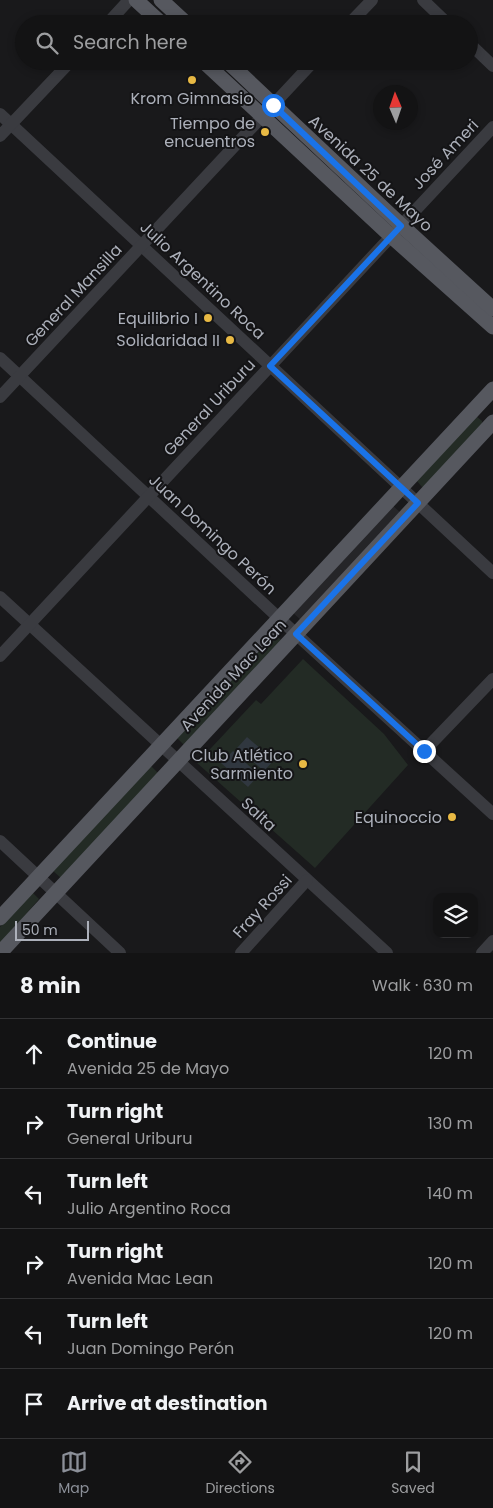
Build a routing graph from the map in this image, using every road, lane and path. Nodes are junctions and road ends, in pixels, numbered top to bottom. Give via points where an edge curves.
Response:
1 (129, 0) edge
2 (136, 0) edge
3 (161, 0) edge
4 (372, 0) edge
5 (423, 0) edge
6 (115, 15) edge
7 (152, 15) edge
8 (177, 15) edge
9 (358, 15) edge
10 (439, 15) edge
11 (478, 52) edge
12 (493, 66) edge
13 (62, 70) edge
14 (213, 70) edge
15 (236, 70) edge
16 (306, 70) edge
17 (273, 105) junction
18 (0, 114) edge
19 (262, 116) junction
20 (11, 124) junction
21 (493, 127) edge
22 (0, 136) edge
23 (396, 231) junction
24 (142, 246) junction
25 (493, 309) edge
26 (493, 328) edge
27 (0, 358) edge
28 (270, 366) junction
29 (20, 376) junction
30 (493, 389) edge
31 (0, 398) edge
32 (475, 408) junction
33 (492, 422) edge
34 (402, 488) junction
35 (148, 496) junction
36 (418, 503) junction
37 (493, 573) edge
38 (0, 597) edge
39 (280, 619) junction
40 (29, 624) junction
41 (296, 634) junction
42 (0, 656) edge
43 (493, 678) edge
44 (160, 745) junction
45 (424, 751) junction
46 (177, 761) junction
47 (493, 814) edge
48 (0, 841) edge
49 (38, 876) junction
50 (307, 880) junction
51 (55, 892) junction
52 (0, 918) edge
53 (493, 941) edge
54 (0, 953) edge
55 (120, 953) edge
56 (241, 953) edge
57 (387, 953) edge
58 (482, 953) edge

1 - 6 street
2 - 7 main road
3 - 8 main road
4 - 9 street
5 - 10 street
11 - 12 street
13 - 20 street
14 - 19 main road, Avenida 25 de Mayo
15 - 17 main road, Avenida 25 de Mayo
16 - 17 street, General Mansilla
17 - 19 street, General Mansilla
17 - 23 main road, Avenida 25 de Mayo
18 - 20 street, Julio Argentino Roca
19 - 23 main road, Avenida 25 de Mayo
19 - 24 street, General Mansilla
20 - 22 street
20 - 24 street, Julio Argentino Roca
21 - 23 street, José Ameri
23 - 25 main road, Avenida 25 de Mayo
23 - 26 main road, Avenida 25 de Mayo
23 - 28 street, General Uriburu
24 - 28 street, Julio Argentino Roca
24 - 29 street, General Mansilla
27 - 29 street, Juan Domingo Perón
28 - 34 street, Julio Argentino Roca
28 - 35 street, General Uriburu
29 - 31 street, General Mansilla
29 - 35 street, Juan Domingo Perón
30 - 32 main road, Avenida Mac Lean
32 - 33 main road
32 - 34 main road, Avenida Mac Lean
33 - 36 main road, Avenida Mac Lean
34 - 36 street, Julio Argentino Roca
34 - 39 main road, Avenida Mac Lean
35 - 39 street, Juan Domingo Perón
35 - 40 street, General Uriburu
36 - 37 street, Julio Argentino Roca
36 - 41 main road, Avenida Mac Lean
38 - 40 street, Salta
39 - 41 street, Juan Domingo Perón
39 - 44 main road, Avenida Mac Lean
40 - 42 street, General Uriburu
40 - 44 street, Salta
41 - 45 street, Juan Domingo Perón
41 - 46 main road, Avenida Mac Lean
43 - 45 street
44 - 46 street, Salta
44 - 49 main road, Avenida Mac Lean
45 - 47 street, Juan Domingo Perón
46 - 50 street, Salta
46 - 51 main road, Avenida Mac Lean
48 - 49 street
49 - 51 street
49 - 52 main road, Avenida Mac Lean
50 - 56 street, Fray Rossi
50 - 57 street, Salta
51 - 54 main road, Avenida Mac Lean
51 - 55 street
53 - 58 street

